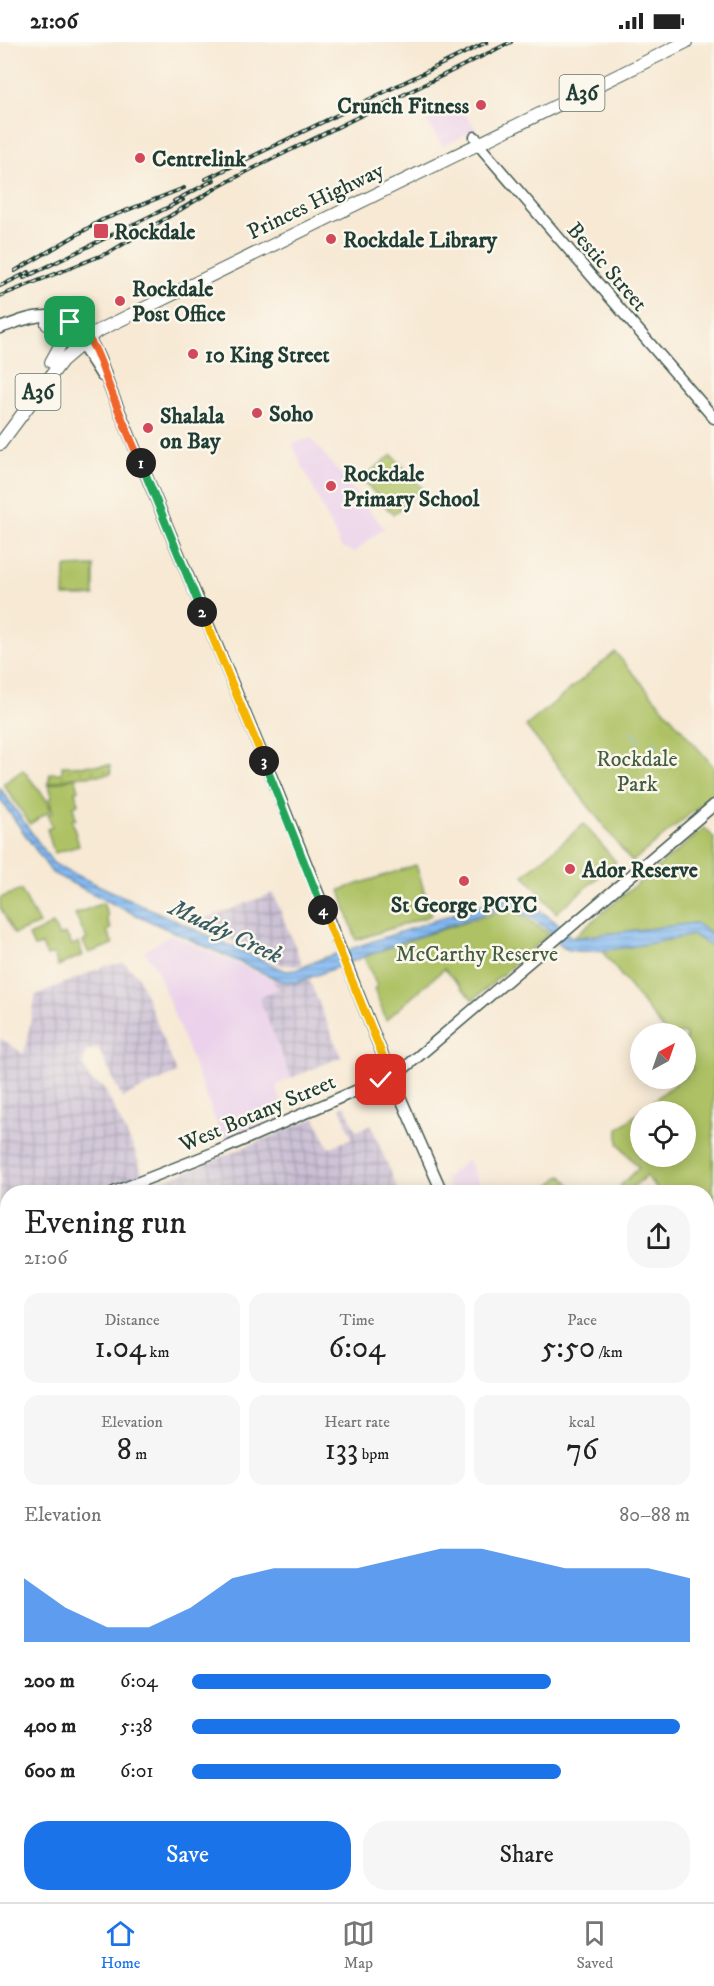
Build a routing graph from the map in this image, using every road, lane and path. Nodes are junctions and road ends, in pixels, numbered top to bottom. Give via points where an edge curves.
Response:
1 (668, 42) edge
2 (686, 42) edge
3 (476, 141) junction
4 (47, 324) junction
5 (0, 328) edge
6 (82, 337) junction
7 (51, 362) junction
8 (714, 418) edge
9 (0, 432) edge
10 (0, 444) edge
11 (714, 805) edge
12 (391, 1076) junction
13 (132, 1185) edge
14 (439, 1185) edge

1 - 3 highway, Princes Highway / A36
2 - 3 highway, Princes Highway / A36
3 - 6 highway, Princes Highway / A36 via 173,284
3 - 8 main road, Bestic Street
4 - 5 main road
4 - 6 main road
4 - 7 highway via 63,340
5 - 6 main road via 47,316 63,319
6 - 7 highway, Princes Highway / A36
6 - 10 highway, Princes Highway / A36
6 - 12 main road via 109,386
7 - 9 highway, Princes Highway / A36
11 - 12 main road, West Botany Street via 402,1071
12 - 13 main road, West Botany Street
12 - 14 main road

